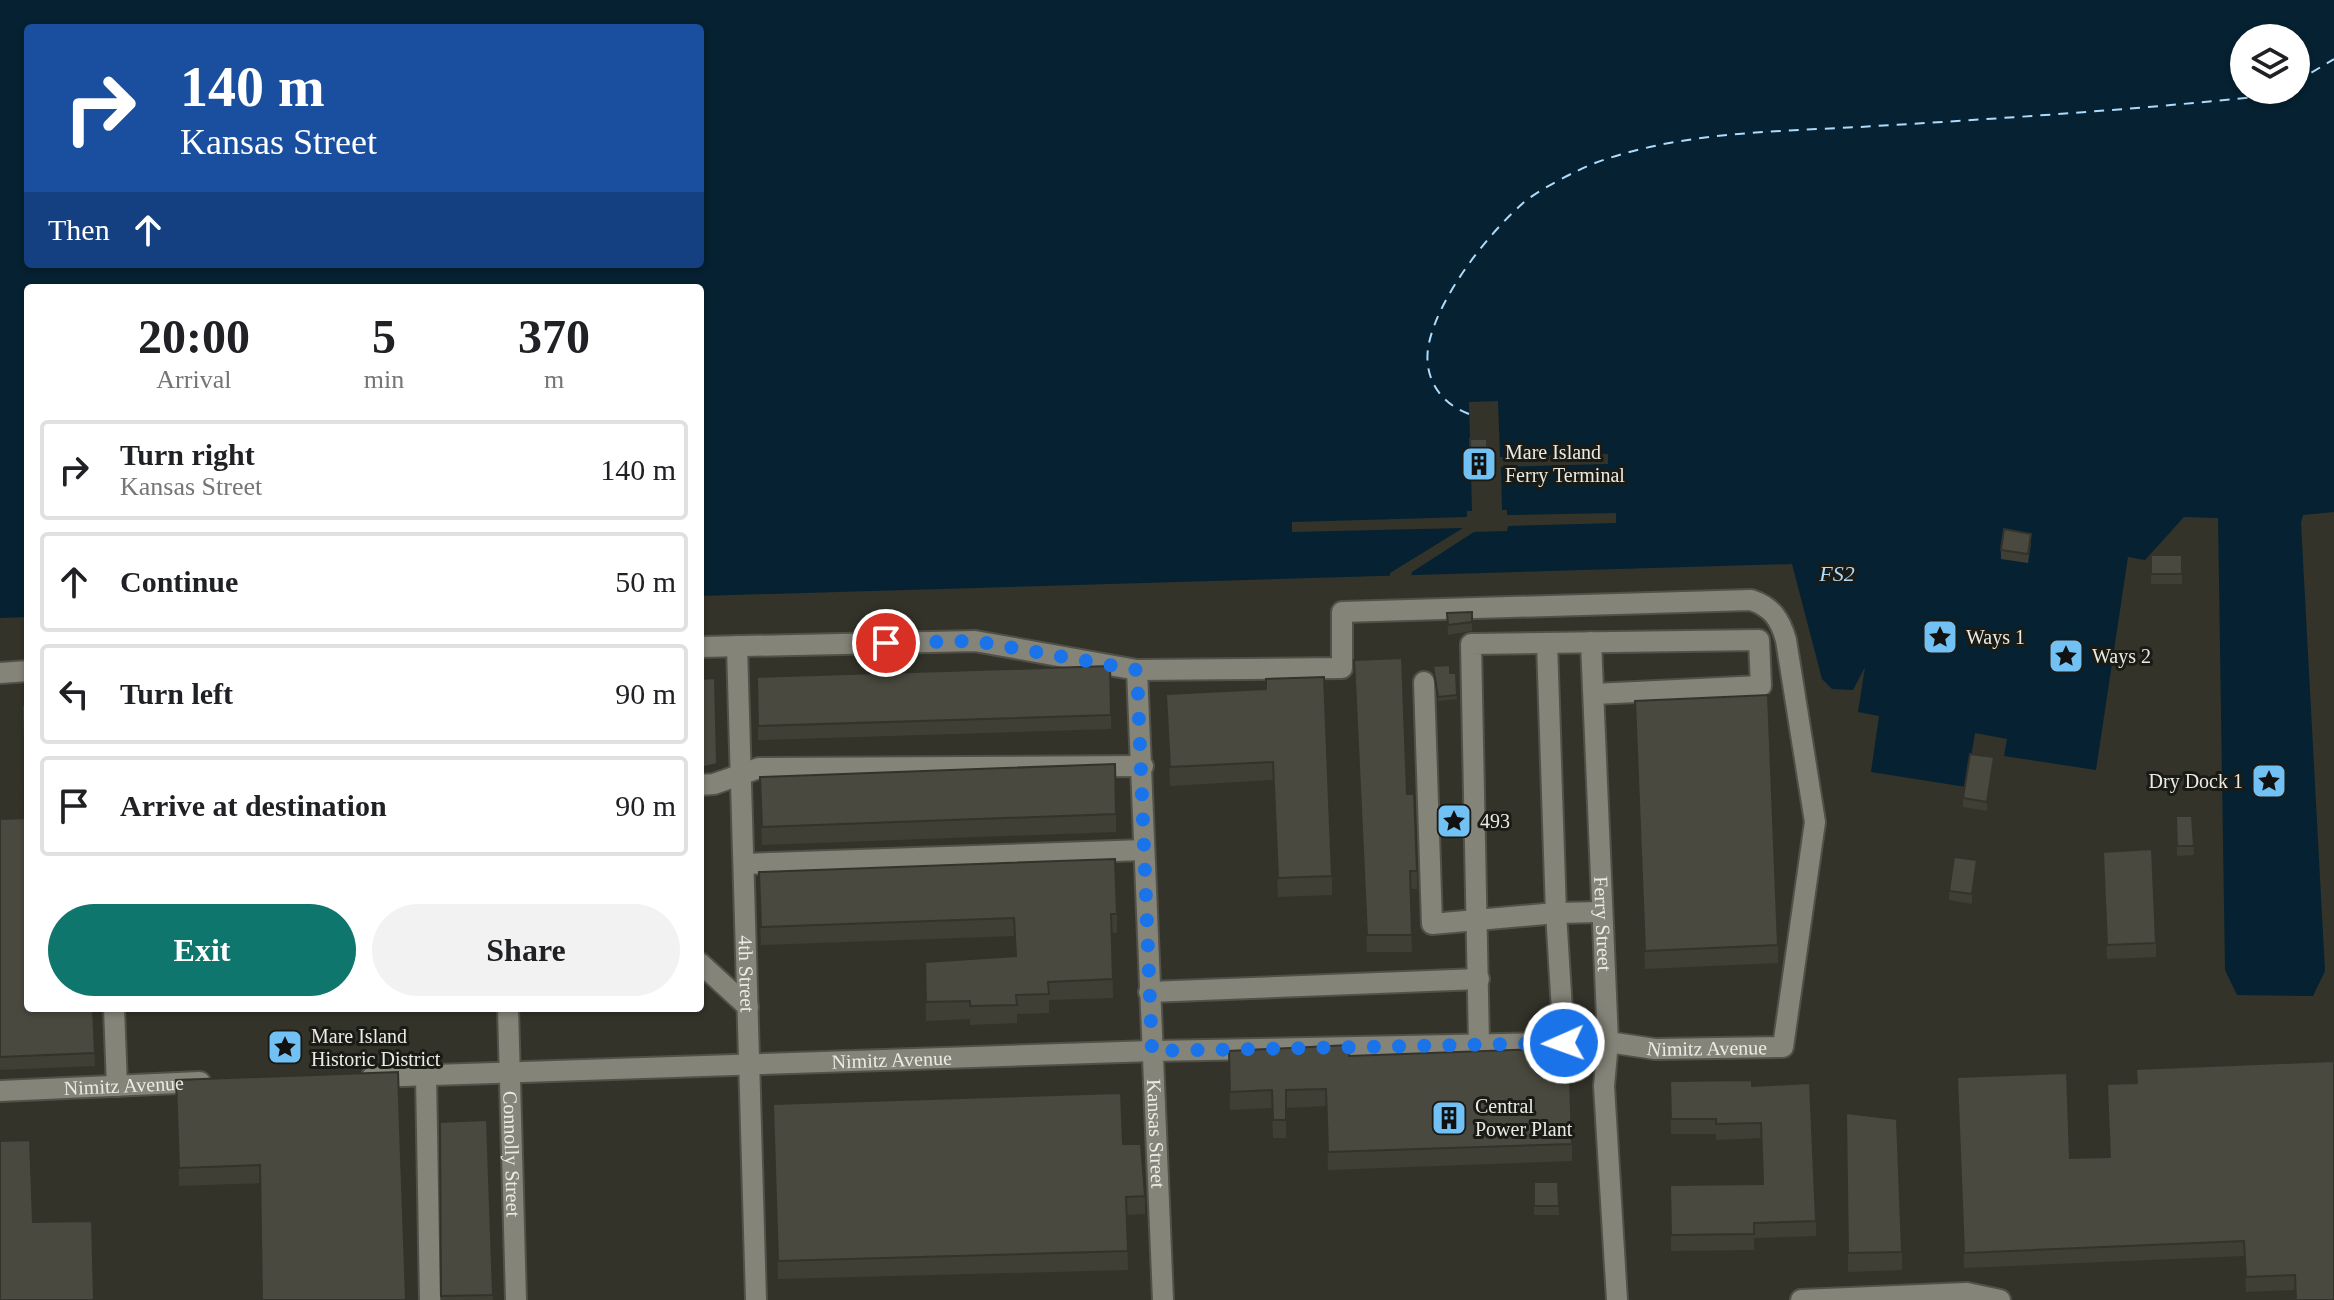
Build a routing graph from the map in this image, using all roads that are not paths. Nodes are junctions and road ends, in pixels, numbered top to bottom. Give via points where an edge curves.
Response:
1 (1591, 642) junction
2 (1547, 643) junction
3 (737, 646) junction
4 (704, 647) edge
5 (1137, 670) junction
6 (24, 671) edge
7 (0, 673) edge
8 (1424, 682) dead end
9 (1594, 694) junction
10 (1143, 766) junction
11 (740, 776) junction
12 (704, 785) edge
13 (1144, 850) junction
14 (744, 864) junction
15 (1602, 912) junction
16 (1556, 913) junction
17 (1479, 922) junction
18 (704, 967) edge
19 (1479, 979) junction
20 (1149, 992) junction
21 (748, 1007) junction
22 (114, 1012) edge
23 (508, 1012) edge
24 (1608, 1042) junction
25 (1564, 1043) junction
26 (1479, 1045) junction
27 (1152, 1051) junction
28 (750, 1066) junction
29 (510, 1073) junction
30 (426, 1076) junction
31 (346, 1078) edge
32 (218, 1082) edge
33 (117, 1086) junction
34 (0, 1091) edge
35 (1930, 1298) edge
36 (430, 1300) edge
37 (516, 1300) edge
38 (756, 1300) edge
39 (1163, 1300) edge
40 (1617, 1300) edge
41 (1801, 1300) edge
42 (2000, 1300) edge

1 - 2 street
1 - 9 street, Ferry Street
1 - 9 street via 1759,640 1761,671 1761,686
2 - 16 street
2 - 17 street via 1471,644
3 - 4 street
3 - 5 street via 975,641
3 - 11 street, 4th Street
5 - 10 street, Kansas Street
5 - 24 street, Nimitz Avenue via 1342,668 1342,612 1751,600 1764,604 1782,625 1786,640 1815,822 1783,1047 1655,1049
6 - 7 street
8 - 17 street via 1432,924
9 - 15 street, Ferry Street
10 - 11 street via 759,768
10 - 13 street, Kansas Street
11 - 12 street
11 - 14 street, 4th Street
13 - 14 street
13 - 20 street, Kansas Street
14 - 21 street, 4th Street
15 - 16 street
15 - 24 street, Ferry Street
16 - 17 street
16 - 25 street
17 - 19 street
18 - 21 street
19 - 20 street
19 - 26 street
20 - 27 street, Kansas Street
21 - 28 street, 4th Street
22 - 33 street
23 - 29 street, Connolly Street
24 - 25 street, Nimitz Avenue
24 - 40 street, Ferry Street via 1604,1086
25 - 26 street, Nimitz Avenue
26 - 27 street, Nimitz Avenue
27 - 28 street, Nimitz Avenue
27 - 39 street, Kansas Street
28 - 29 street, Nimitz Avenue
28 - 38 street, 4th Street
29 - 30 street, Nimitz Avenue
29 - 37 street, Connolly Street
30 - 31 street, Nimitz Avenue
30 - 36 street
32 - 33 street, Nimitz Avenue
33 - 34 street, Nimitz Avenue
35 - 41 street
35 - 42 street via 1967,1293

